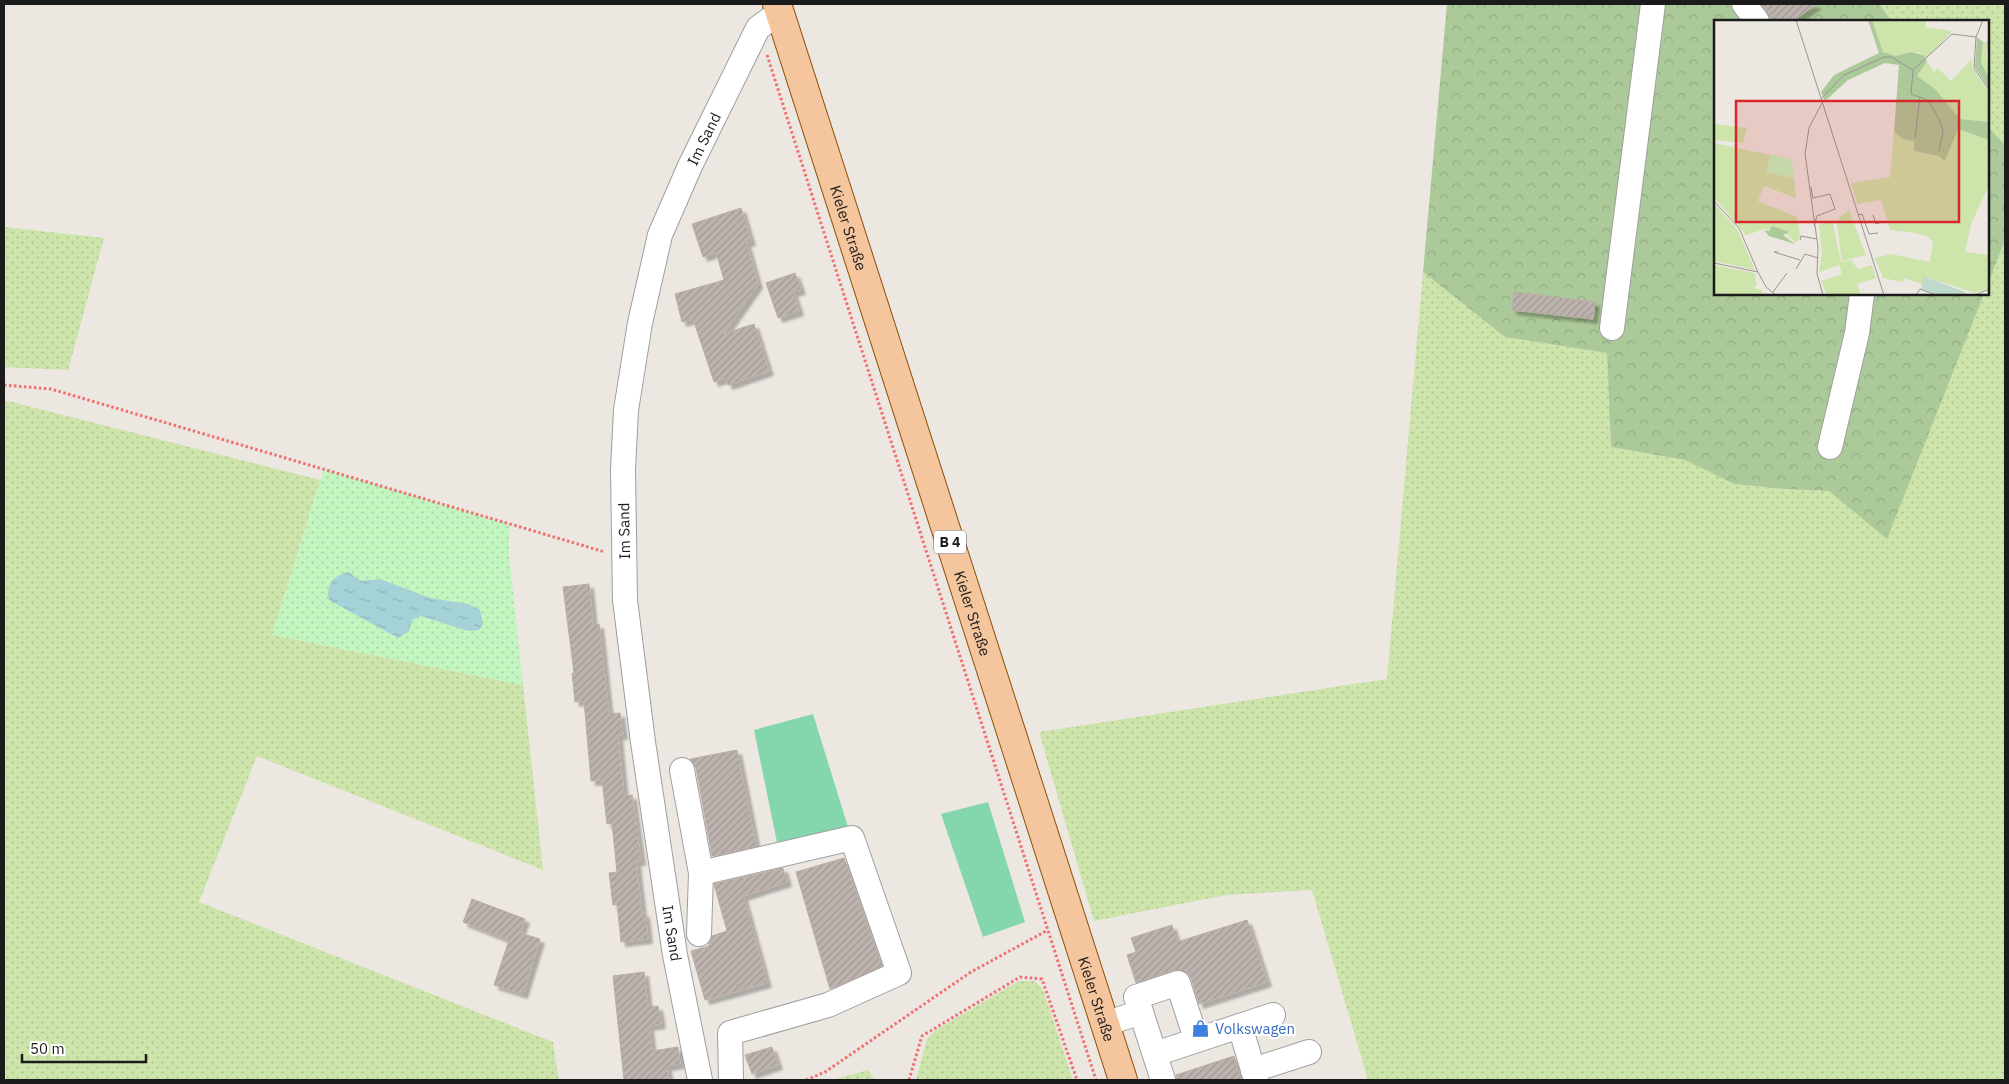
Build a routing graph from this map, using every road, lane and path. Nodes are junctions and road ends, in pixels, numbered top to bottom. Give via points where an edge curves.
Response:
1 (1653, 4) edge
2 (1744, 4) edge
3 (778, 8) edge
4 (1757, 20) edge
5 (758, 28) junction
6 (1862, 295) edge
7 (1612, 328) dead end
8 (4, 384) edge
9 (1830, 447) dead end
10 (624, 556) junction
11 (682, 770) dead end
12 (701, 873) junction
13 (1060, 926) junction
14 (699, 934) dead end
15 (1141, 1012) junction
16 (1273, 1015) dead end
17 (1105, 1024) junction
18 (1240, 1026) junction
19 (1196, 1040) junction
20 (1309, 1052) dead end
21 (1155, 1054) junction
22 (1255, 1075) edge
23 (700, 1080) edge
24 (731, 1080) edge
25 (806, 1080) edge
26 (909, 1080) edge
27 (1077, 1080) edge
28 (1096, 1080) edge
29 (1123, 1080) edge
30 (1163, 1080) edge

1 - 7 street
2 - 4 street
3 - 5 street, Im Sand
3 - 13 main road, Kieler Straße / B 4
5 - 10 street, Im Sand via 660,235 640,323 626,410
5 - 13 path
6 - 9 street via 1857,333
8 - 10 path via 51,389
10 - 23 street, Im Sand via 625,600 644,752 674,955
11 - 12 street
12 - 14 street
12 - 24 street via 852,838 899,972 828,1005 730,1033
13 - 17 main road, Kieler Straße / B 4
13 - 25 path via 971,972 824,1072
13 - 28 path
15 - 17 street
15 - 19 street via 1136,997 1178,983
15 - 21 street
16 - 18 street
17 - 29 main road, Kieler Straße / B 4
18 - 19 street
18 - 22 street
19 - 21 street
20 - 22 street
21 - 30 street
26 - 27 path via 922,1036 1020,977 1042,979

